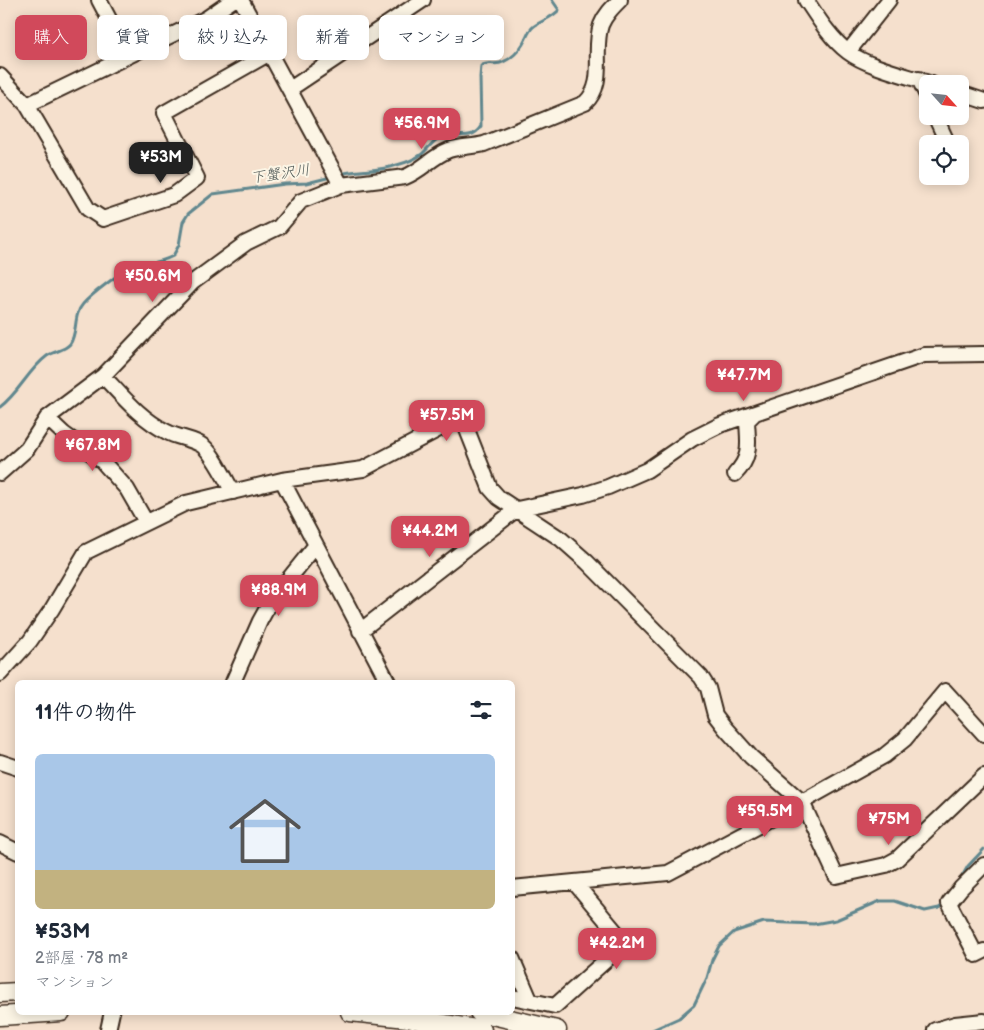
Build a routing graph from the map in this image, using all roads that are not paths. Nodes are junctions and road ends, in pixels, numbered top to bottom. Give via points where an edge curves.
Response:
1 (99, 0) edge
2 (233, 0) edge
3 (241, 0) edge
4 (423, 0) edge
5 (620, 0) edge
6 (806, 0) edge
7 (889, 0) edge
8 (107, 15) edge
9 (249, 15) edge
10 (169, 36) edge
11 (848, 52) junction
12 (118, 60) edge
13 (258, 60) edge
14 (274, 60) edge
15 (0, 76) edge
16 (919, 80) edge
17 (290, 89) junction
18 (969, 96) edge
19 (984, 101) edge
20 (27, 105) junction
21 (341, 185) junction
22 (984, 354) edge
23 (103, 376) junction
24 (754, 414) junction
25 (47, 418) junction
26 (0, 473) edge
27 (735, 474) dead end
28 (282, 480) junction
29 (233, 492) junction
30 (517, 509) junction
31 (146, 522) junction
32 (316, 545) junction
33 (360, 630) junction
34 (0, 672) edge
35 (234, 680) edge
36 (387, 680) edge
37 (984, 734) edge
38 (0, 762) edge
39 (15, 767) edge
40 (984, 776) edge
41 (802, 802) junction
42 (0, 844) edge
43 (15, 851) edge
44 (984, 865) edge
45 (574, 882) junction
46 (515, 888) edge
47 (984, 951) edge
48 (515, 965) edge
49 (0, 992) edge
50 (15, 992) edge
51 (515, 998) edge
52 (530, 1000) junction
53 (15, 1015) edge
54 (111, 1015) edge
55 (378, 1015) edge
56 (492, 1015) edge
57 (0, 1016) edge
58 (984, 1021) edge
59 (108, 1030) edge
60 (482, 1030) edge
61 (558, 1030) edge
62 (935, 1030) edge

1 - 8 street
2 - 10 street via 207,18
3 - 9 street
4 - 17 street
5 - 21 street via 602,23 598,41 597,85 585,104 484,144 450,150 405,177
6 - 11 street via 823,27
7 - 11 street
11 - 16 street
12 - 20 street
13 - 20 street via 164,113 197,178 174,195 103,219 88,209
14 - 17 street
15 - 20 street
17 - 21 street
18 - 19 street
21 - 23 street via 301,201 279,227 246,243 192,282
22 - 24 street via 924,355
23 - 25 street
23 - 29 street via 154,425 202,446
24 - 27 street via 747,421 748,453
24 - 30 street via 707,431 647,470 608,487
25 - 26 street via 27,449
25 - 31 street via 102,461 127,489
28 - 29 street
28 - 30 street via 363,469 462,417 490,488
28 - 32 street
29 - 31 street via 186,503
30 - 33 street
30 - 41 street via 561,539 587,562 701,677 725,728 751,758
31 - 34 street via 86,552 30,641
32 - 33 street
32 - 35 street via 271,601
33 - 36 street
37 - 41 street via 944,691 905,739 884,756
38 - 39 street
40 - 41 street via 897,859 886,865 836,876
41 - 45 street via 668,872
42 - 43 street
44 - 47 street via 949,903 976,955
45 - 46 street
45 - 52 street via 626,943 555,1006
48 - 52 street
49 - 50 main road
51 - 52 street
53 - 57 main road
54 - 59 street
55 - 60 main road
56 - 61 main road
58 - 62 street

